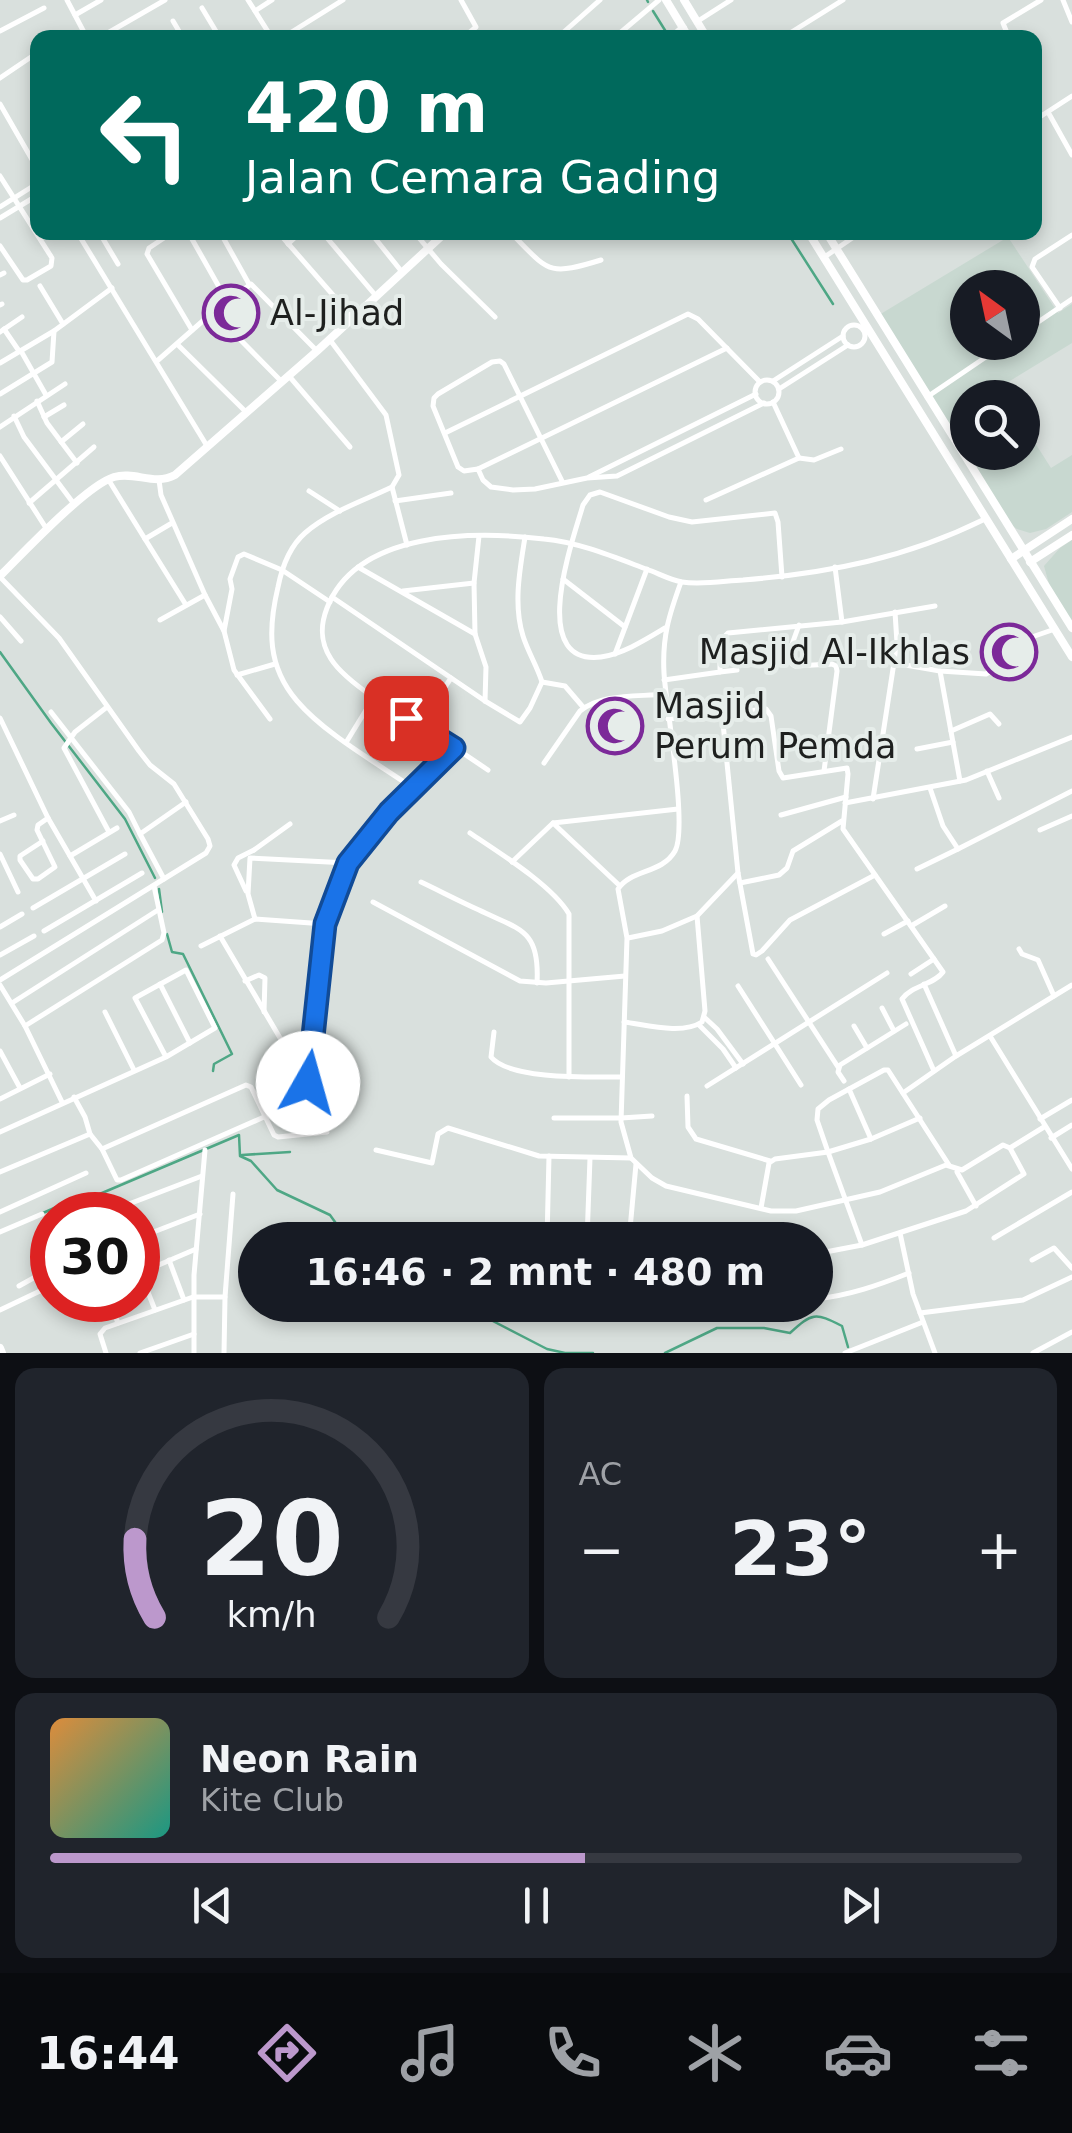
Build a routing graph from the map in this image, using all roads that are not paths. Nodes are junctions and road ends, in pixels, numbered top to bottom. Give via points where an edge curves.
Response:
1 (67, 0) edge
2 (101, 0) edge
3 (165, 0) edge
4 (248, 0) edge
5 (272, 0) edge
6 (342, 0) edge
7 (461, 0) edge
8 (600, 0) edge
9 (658, 0) edge
10 (666, 0) edge
11 (684, 0) edge
12 (731, 0) edge
13 (844, 0) edge
14 (1041, 0) edge
15 (1063, 0) edge
16 (44, 8) dead end
17 (202, 8) dead end
18 (255, 11) junction
19 (74, 15) junction
20 (173, 21) dead end
21 (698, 21) junction
22 (1072, 22) edge
23 (683, 28) edge
24 (0, 30) edge
25 (82, 30) edge
26 (114, 30) edge
27 (178, 30) edge
28 (215, 30) edge
29 (267, 30) edge
30 (295, 30) edge
31 (474, 30) edge
32 (566, 30) edge
33 (623, 30) edge
34 (703, 30) edge
35 (795, 30) edge
36 (1006, 30) edge
37 (30, 57) edge
38 (0, 78) edge
39 (1072, 96) edge
40 (0, 104) edge
41 (1048, 112) junction
42 (1042, 116) edge
43 (1072, 155) edge
44 (30, 156) edge
45 (0, 176) edge
46 (30, 188) edge
47 (14, 198) junction
48 (30, 200) edge
49 (0, 206) edge
50 (19, 206) junction
51 (0, 218) edge
52 (30, 223) edge
53 (1072, 234) edge
54 (41, 240) edge
55 (81, 240) edge
56 (104, 240) edge
57 (162, 240) edge
58 (192, 240) edge
59 (225, 240) edge
60 (285, 240) edge
61 (292, 240) edge
62 (329, 240) edge
63 (376, 240) edge
64 (420, 240) edge
65 (437, 240) edge
66 (518, 240) edge
67 (813, 240) edge
68 (831, 240) edge
69 (849, 240) edge
70 (288, 244) junction
71 (0, 246) edge
72 (427, 249) junction
73 (836, 249) junction
74 (823, 258) junction
75 (600, 260) dead end
76 (118, 264) dead end
77 (402, 272) junction
78 (252, 285) junction
79 (40, 286) dead end
80 (112, 288) junction
81 (376, 296) junction
82 (1072, 299) edge
83 (227, 302) junction
84 (1060, 308) junction
85 (855, 310) junction
86 (213, 312) junction
87 (22, 317) dead end
88 (495, 317) dead end
89 (0, 318) edge
90 (353, 318) junction
91 (1040, 321) edge
92 (63, 324) junction
93 (847, 328) junction
94 (3, 329) edge
95 (54, 330) junction
96 (192, 330) junction
97 (843, 336) junction
98 (330, 340) junction
99 (178, 344) junction
100 (876, 344) junction
101 (848, 345) junction
102 (858, 346) junction
103 (727, 348) junction
104 (20, 351) junction
105 (317, 351) junction
106 (982, 360) edge
107 (157, 362) junction
108 (0, 363) edge
109 (34, 373) junction
110 (286, 378) junction
111 (772, 381) junction
112 (760, 382) junction
113 (65, 384) dead end
114 (779, 389) junction
115 (0, 394) edge
116 (756, 394) junction
117 (46, 396) junction
118 (520, 396) junction
119 (928, 397) junction
120 (37, 401) junction
121 (773, 402) junction
122 (764, 403) junction
123 (64, 405) dead end
124 (246, 412) junction
125 (14, 416) junction
126 (44, 417) junction
127 (83, 424) dead end
128 (0, 427) edge
129 (445, 434) junction
130 (540, 439) junction
131 (61, 442) junction
132 (207, 446) junction
133 (94, 447) dead end
134 (350, 447) dead end
135 (841, 449) dead end
136 (0, 456) edge
137 (799, 458) junction
138 (76, 463) junction
139 (478, 469) junction
140 (587, 478) junction
141 (108, 479) junction
142 (159, 480) junction
143 (56, 481) junction
144 (563, 483) junction
145 (392, 486) junction
146 (310, 491) dead end
147 (451, 493) dead end
148 (706, 500) dead end
149 (395, 501) junction
150 (28, 503) junction
151 (74, 504) junction
152 (340, 511) junction
153 (985, 519) junction
154 (1072, 519) edge
155 (172, 523) junction
156 (47, 531) junction
157 (1012, 534) junction
158 (1072, 535) edge
159 (480, 536) junction
160 (525, 537) junction
161 (145, 538) junction
162 (999, 540) junction
163 (572, 544) junction
164 (407, 545) junction
165 (1023, 551) junction
166 (1011, 559) junction
167 (1030, 562) junction
168 (358, 567) junction
169 (835, 568) junction
170 (647, 569) junction
171 (282, 570) junction
172 (1018, 570) junction
173 (0, 576) edge
174 (782, 577) junction
175 (563, 578) junction
176 (681, 582) junction
177 (474, 583) junction
178 (400, 592) junction
179 (206, 596) junction
180 (331, 600) junction
181 (186, 606) junction
182 (935, 606) dead end
183 (895, 612) junction
184 (1068, 613) edge
185 (0, 617) edge
186 (160, 620) dead end
187 (842, 622) junction
188 (799, 625) junction
189 (625, 627) junction
190 (665, 628) junction
191 (1072, 628) edge
192 (1054, 629) junction
193 (224, 631) junction
194 (475, 634) junction
195 (21, 641) dead end
196 (615, 654) junction
197 (1072, 658) edge
198 (894, 663) junction
199 (275, 664) junction
200 (736, 670) dead end
201 (940, 671) junction
202 (720, 672) junction
203 (237, 675) junction
204 (451, 678) junction
205 (664, 680) junction
206 (542, 682) junction
207 (665, 694) junction
208 (374, 696) junction
209 (485, 701) junction
210 (107, 707) junction
211 (583, 708) junction
212 (51, 712) dead end
213 (722, 713) junction
214 (0, 718) edge
215 (270, 719) dead end
216 (668, 719) junction
217 (999, 724) dead end
218 (420, 726) junction
219 (951, 732) junction
220 (70, 736) junction
221 (9, 737) junction
222 (1072, 737) edge
223 (0, 741) edge
224 (346, 742) junction
225 (953, 742) junction
226 (454, 748) junction
227 (917, 750) dead end
228 (544, 763) dead end
229 (488, 770) dead end
230 (824, 771) junction
231 (987, 771) junction
232 (960, 781) junction
233 (413, 788) junction
234 (930, 788) junction
235 (1072, 791) edge
236 (999, 798) dead end
237 (873, 799) junction
238 (845, 800) junction
239 (186, 802) junction
240 (678, 809) junction
241 (14, 815) dead end
242 (781, 815) dead end
243 (1072, 816) edge
244 (48, 818) junction
245 (0, 820) edge
246 (842, 821) junction
247 (553, 823) junction
248 (290, 824) dead end
249 (117, 828) dead end
250 (1040, 830) dead end
251 (109, 832) junction
252 (470, 833) dead end
253 (140, 834) junction
254 (42, 840) junction
255 (254, 850) junction
256 (958, 850) junction
257 (0, 854) edge
258 (125, 854) dead end
259 (70, 856) junction
260 (250, 858) junction
261 (512, 862) junction
262 (348, 863) junction
263 (917, 869) dead end
264 (142, 873) dead end
265 (738, 873) junction
266 (876, 875) junction
267 (83, 877) junction
268 (164, 878) junction
269 (421, 882) dead end
270 (740, 883) junction
271 (154, 885) junction
272 (620, 886) junction
273 (18, 892) dead end
274 (248, 894) junction
275 (96, 901) junction
276 (373, 902) dead end
277 (944, 906) dead end
278 (33, 908) dead end
279 (158, 910) junction
280 (22, 914) dead end
281 (696, 916) junction
282 (255, 920) junction
283 (910, 923) junction
284 (325, 924) junction
285 (0, 925) edge
286 (44, 930) dead end
287 (884, 934) dead end
288 (34, 936) dead end
289 (220, 936) junction
290 (627, 938) junction
291 (202, 946) dead end
292 (1019, 949) dead end
293 (0, 955) edge
294 (934, 958) junction
295 (768, 959) dead end
296 (887, 973) dead end
297 (911, 974) dead end
298 (626, 976) junction
299 (245, 981) junction
300 (568, 981) junction
301 (0, 982) edge
302 (536, 983) junction
303 (160, 984) junction
304 (924, 984) junction
305 (1072, 985) edge
306 (738, 986) dead end
307 (1054, 996) junction
308 (12, 1003) junction
309 (882, 1008) dead end
310 (105, 1012) dead end
311 (264, 1013) junction
312 (704, 1017) junction
313 (624, 1022) junction
314 (809, 1022) junction
315 (906, 1024) dead end
316 (699, 1025) junction
317 (25, 1026) junction
318 (854, 1026) dead end
319 (894, 1031) junction
320 (494, 1032) dead end
321 (723, 1036) junction
322 (990, 1036) junction
323 (190, 1042) junction
324 (716, 1042) junction
325 (283, 1043) junction
326 (313, 1044) junction
327 (774, 1044) junction
328 (868, 1048) junction
329 (0, 1051) edge
330 (731, 1054) junction
331 (166, 1056) junction
332 (956, 1056) junction
333 (743, 1064) junction
334 (838, 1067) junction
335 (736, 1068) junction
336 (134, 1070) junction
337 (934, 1071) junction
338 (50, 1074) junction
339 (569, 1077) junction
340 (622, 1077) junction
341 (844, 1082) dead end
342 (800, 1085) dead end
343 (707, 1086) dead end
344 (20, 1089) junction
345 (849, 1089) junction
346 (903, 1092) junction
347 (687, 1096) dead end
348 (74, 1097) junction
349 (0, 1098) edge
350 (1072, 1100) edge
351 (62, 1102) junction
352 (264, 1116) junction
353 (652, 1116) dead end
354 (554, 1118) dead end
355 (621, 1118) junction
356 (920, 1118) junction
357 (1040, 1120) junction
358 (1072, 1126) edge
359 (1044, 1127) junction
360 (0, 1132) edge
361 (327, 1132) dead end
362 (90, 1134) junction
363 (1051, 1138) junction
364 (871, 1139) junction
365 (1010, 1148) junction
366 (102, 1149) junction
367 (205, 1150) dead end
368 (376, 1150) dead end
369 (828, 1152) junction
370 (550, 1156) junction
371 (590, 1158) junction
372 (634, 1161) junction
373 (770, 1161) junction
374 (953, 1167) junction
375 (1072, 1169) edge
376 (0, 1172) edge
377 (86, 1173) dead end
378 (202, 1176) junction
379 (1072, 1192) edge
380 (160, 1194) edge
381 (233, 1194) dead end
382 (845, 1201) junction
383 (976, 1206) junction
384 (760, 1208) junction
385 (0, 1212) edge
386 (200, 1214) junction
387 (30, 1219) edge
388 (548, 1222) edge
389 (588, 1222) edge
390 (630, 1222) edge
391 (160, 1229) edge
392 (0, 1232) edge
393 (900, 1233) junction
394 (994, 1238) dead end
395 (862, 1246) junction
396 (196, 1249) junction
397 (833, 1251) edge
398 (169, 1260) junction
399 (1032, 1260) dead end
400 (160, 1263) edge
401 (1072, 1268) edge
402 (909, 1273) junction
403 (1072, 1277) edge
404 (30, 1280) edge
405 (19, 1286) dead end
406 (30, 1295) edge
407 (193, 1297) junction
408 (226, 1297) junction
409 (833, 1298) edge
410 (184, 1300) junction
411 (160, 1308) edge
412 (0, 1310) edge
413 (920, 1313) junction
414 (121, 1322) edge
415 (923, 1322) junction
416 (118, 1323) joint
417 (1072, 1332) edge
418 (194, 1334) junction
419 (106, 1353) edge
420 (140, 1353) edge
421 (194, 1353) edge
422 (224, 1353) edge
423 (845, 1353) edge
424 (936, 1353) edge
425 (1032, 1353) edge

1 - 19 street
2 - 19 street
3 - 26 street
4 - 18 street
5 - 18 street
6 - 30 street
7 - 31 street
8 - 32 street
9 - 33 street
10 - 23 main road
11 - 21 main road
12 - 21 street
13 - 35 street
14 - 36 street via 1003,24
15 - 22 street
16 - 24 street
17 - 28 street
18 - 29 street
19 - 25 street
20 - 27 street
21 - 34 main road
37 - 38 street
39 - 41 street
40 - 44 street
41 - 42 street
41 - 43 street
45 - 47 street
46 - 47 street
47 - 49 street
47 - 50 street
48 - 50 street
50 - 51 street
50 - 52 street
53 - 84 street via 1032,263
54 - 71 street via 52,266 28,280
55 - 80 street
56 - 76 street
57 - 96 street via 146,252
58 - 83 street
59 - 78 street
60 - 70 street
61 - 70 street
62 - 81 street
63 - 77 street
64 - 72 street
65 - 72 main road
66 - 75 street via 551,269
67 - 74 main road
68 - 73 main road
69 - 73 street
70 - 90 street
72 - 77 main road
72 - 88 street
73 - 74 street
73 - 119 main road
74 - 85 main road
77 - 81 main road
78 - 83 street
78 - 105 street
79 - 92 street
80 - 92 street
80 - 107 street
81 - 90 main road
82 - 84 street
83 - 86 street
84 - 91 street
85 - 93 street
85 - 100 main road
86 - 96 street
86 - 110 street
87 - 94 street
89 - 94 street
90 - 98 main road
92 - 95 street
93 - 97 street
93 - 102 street via 862,329
94 - 104 street
95 - 104 street
95 - 109 street via 52,362
96 - 99 street
97 - 101 street
97 - 111 street
98 - 105 main road
98 - 145 street via 386,415 399,472
99 - 107 street
99 - 124 street
100 - 102 street
100 - 153 main road
101 - 102 street
101 - 114 street
103 - 112 street
103 - 118 street via 698,319 682,315
103 - 130 street
104 - 108 street
104 - 109 street
105 - 110 main road
106 - 119 street
107 - 132 street
109 - 115 street
109 - 117 street
110 - 124 main road
110 - 134 street
111 - 112 street
111 - 114 street
112 - 116 street
113 - 117 street
114 - 121 street
116 - 122 street
116 - 140 street
117 - 120 street
118 - 129 street
118 - 129 street via 504,364 492,362 434,398
118 - 130 street
119 - 157 main road
120 - 125 street
120 - 126 street
121 - 122 street
121 - 137 street
122 - 140 street via 623,474
123 - 126 street
124 - 132 main road
125 - 128 street
125 - 143 street
126 - 131 street
127 - 131 street
129 - 139 street via 458,467
130 - 139 street
130 - 144 street
131 - 138 street
132 - 142 main road via 176,475
133 - 138 street
135 - 137 street via 814,460
136 - 150 street
137 - 148 street
138 - 143 street
139 - 144 street via 486,484 501,490
140 - 144 street
141 - 142 main road
141 - 151 main road
141 - 161 street
142 - 155 street
143 - 150 street
143 - 151 street
145 - 149 street
145 - 152 street
146 - 152 street
147 - 149 street
149 - 164 street
150 - 156 street
151 - 156 main road
152 - 171 street via 302,535
153 - 162 main road
153 - 169 street via 910,552
154 - 165 main road
155 - 161 street
155 - 179 street
156 - 173 main road
157 - 162 main road
157 - 165 main road
158 - 167 main road
159 - 160 street
159 - 164 street
159 - 177 street
160 - 163 street
160 - 206 street via 519,618
161 - 181 street
162 - 166 main road
163 - 170 street
163 - 174 street via 585,500 597,492 692,522 774,514
163 - 175 street
164 - 168 street
165 - 166 main road
165 - 167 main road
166 - 172 main road
167 - 172 main road
167 - 184 main road
168 - 178 street
168 - 180 street
169 - 174 street
169 - 187 street
170 - 176 street
170 - 189 street
171 - 180 street
171 - 193 street via 239,556
171 - 199 street via 271,615
172 - 192 main road
173 - 210 street via 59,638
174 - 176 street
175 - 189 street
175 - 196 street via 558,602 567,642 584,656
176 - 190 street
177 - 178 street
177 - 194 street
178 - 194 street
179 - 181 street
179 - 193 street
180 - 204 street
180 - 208 street via 322,625 326,649 340,670
181 - 186 street
182 - 183 street
183 - 187 street
183 - 198 street
184 - 191 main road
185 - 195 street
187 - 188 street
188 - 202 street via 728,633 720,641
188 - 230 street via 792,664 832,664 837,671
189 - 196 street
190 - 196 street
190 - 205 street
192 - 197 main road
192 - 201 street via 990,643 988,674
193 - 203 street
194 - 209 street via 486,667
198 - 201 street
198 - 237 street
199 - 203 street
199 - 224 street via 300,704
200 - 202 street
201 - 219 street
202 - 205 street
203 - 215 street
204 - 209 street
204 - 218 street
205 - 207 street
206 - 209 street via 520,722
206 - 211 street via 565,686
207 - 211 street
207 - 216 street
208 - 218 street
208 - 224 street
210 - 220 street
210 - 239 street
211 - 228 street
212 - 220 street
213 - 216 street
213 - 230 street via 768,710 784,778
213 - 265 street
214 - 221 street
216 - 240 street
217 - 219 street via 990,714
218 - 226 street
219 - 225 street
220 - 251 street via 65,751
220 - 253 street
221 - 223 street
221 - 244 street
222 - 231 street
224 - 233 street
225 - 227 street
225 - 232 street
226 - 229 street
226 - 233 street
230 - 238 street via 846,768
231 - 232 street
231 - 236 street
232 - 234 street
233 - 262 street
234 - 237 street
234 - 256 street
235 - 256 street
237 - 238 street
238 - 242 street
238 - 246 street
239 - 253 street
239 - 268 street via 209,850
240 - 247 street
240 - 272 street via 679,842 672,857
241 - 245 street
243 - 250 street
244 - 254 street via 37,827
244 - 259 street
246 - 266 street
246 - 270 street via 796,848 784,871
247 - 261 street
247 - 272 street
248 - 255 street
249 - 251 street
251 - 259 street
252 - 261 street
253 - 268 street
254 - 254 street via 55,867 33,879 20,856
255 - 260 street
255 - 274 street via 234,865
256 - 263 street
257 - 273 street
258 - 267 street
259 - 267 street
260 - 262 street
260 - 274 street
261 - 300 street via 569,914
262 - 284 street
264 - 275 street
265 - 270 street
265 - 281 street
266 - 270 street via 793,918 756,955
266 - 283 street
267 - 275 street
267 - 278 street
268 - 271 street
269 - 302 street via 521,929 537,956
271 - 279 street
271 - 301 street
272 - 290 street
274 - 282 street
275 - 286 street
276 - 302 street via 514,978
277 - 283 street
279 - 308 street
279 - 317 street via 162,940
280 - 285 street
281 - 290 street
281 - 312 street
282 - 284 street
282 - 289 street
283 - 287 street
283 - 294 street
284 - 326 street
288 - 293 street
289 - 291 street
289 - 299 street
290 - 298 street
292 - 307 street via 1038,960
294 - 297 street
294 - 304 street via 943,973
295 - 314 street
296 - 314 street
298 - 300 street
298 - 313 street
299 - 311 street
299 - 311 street via 265,978
300 - 302 street
300 - 339 street
301 - 308 street
303 - 323 street
303 - 323 street via 186,970 215,1028
303 - 331 street via 134,998
304 - 332 street
304 - 337 street via 902,998
305 - 307 street
306 - 327 street
307 - 322 street
308 - 317 street
309 - 319 street
310 - 336 street
311 - 325 street
312 - 316 street
312 - 321 street
313 - 316 street
313 - 340 street
314 - 327 street
314 - 334 street
315 - 319 street
316 - 324 street
317 - 338 street
318 - 328 street
319 - 328 street
320 - 339 street via 496,1064
321 - 324 street
321 - 330 street
322 - 332 street
322 - 357 street
323 - 331 street
324 - 330 street
325 - 326 street
325 - 326 street via 308,1083
327 - 333 street
327 - 342 street
328 - 334 street
329 - 344 street
330 - 333 street
330 - 335 street
331 - 336 street
332 - 337 street
333 - 335 street
334 - 341 street
335 - 343 street
336 - 348 street
337 - 346 street
338 - 344 street
338 - 351 street
339 - 340 street
340 - 355 street
344 - 349 street
345 - 346 street via 888,1070
345 - 364 street
345 - 369 street via 818,1109
346 - 356 street
347 - 373 street via 688,1127 696,1139
348 - 351 street
348 - 362 street
350 - 357 street
351 - 360 street
352 - 361 street via 278,1137
352 - 366 street via 245,1085
352 - 366 street via 122,1180
353 - 355 street
354 - 355 street
355 - 372 street
356 - 364 street
356 - 374 street
357 - 359 street
358 - 363 street
359 - 363 street
359 - 365 street
362 - 366 street
362 - 376 street
363 - 375 street
364 - 369 street
365 - 374 street via 1003,1145 968,1167
365 - 383 street via 1024,1174
367 - 378 street
368 - 370 street via 432,1162 438,1134 448,1128
369 - 373 street
369 - 382 street
370 - 371 street
370 - 388 street
371 - 372 street
371 - 389 street
372 - 384 street via 666,1186
372 - 390 street
373 - 384 street
374 - 382 street
374 - 383 street
377 - 385 street
378 - 380 street
378 - 386 street
379 - 394 street
381 - 408 street
382 - 384 street via 796,1211
382 - 395 street
383 - 393 street
386 - 391 street
386 - 396 street
387 - 392 street
393 - 395 street
393 - 402 street
395 - 397 street
396 - 398 street
396 - 407 street
398 - 400 street
398 - 410 street
399 - 401 street via 1054,1248
402 - 409 street
402 - 413 street
403 - 413 street via 1023,1300
404 - 405 street
406 - 412 street
407 - 408 street
407 - 410 street
407 - 418 street
408 - 422 street
410 - 411 street
413 - 415 street
414 - 416 street
415 - 423 street
415 - 424 street
416 - 419 street via 100,1332
417 - 425 street
418 - 420 street
418 - 421 street

